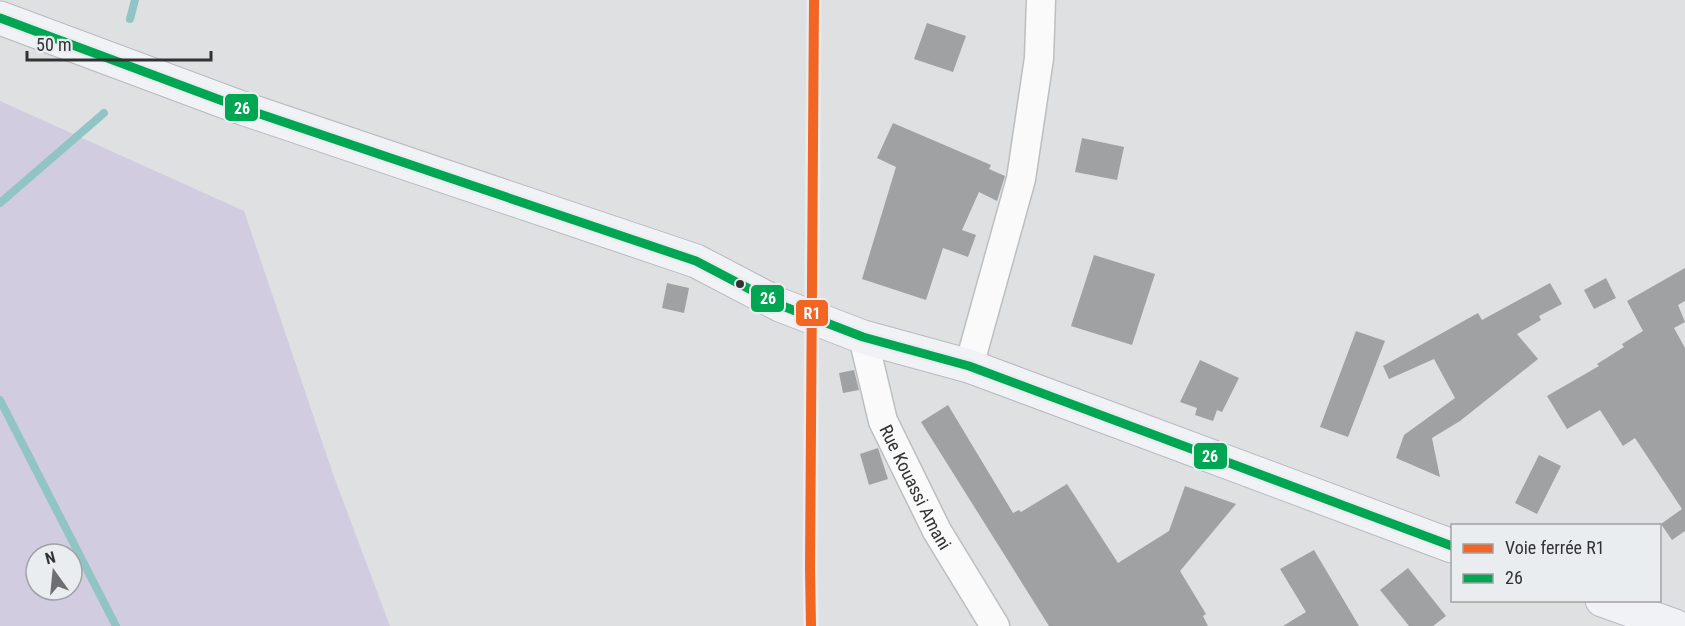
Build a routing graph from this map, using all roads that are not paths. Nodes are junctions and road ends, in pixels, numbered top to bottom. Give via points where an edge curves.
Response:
1 (1041, 0) edge
2 (0, 18) edge
3 (853, 333) junction
4 (969, 366) junction
5 (1451, 546) edge
6 (1608, 602) edge
7 (995, 626) edge
8 (1675, 626) edge

1 - 4 street via 1039,58 1021,179
2 - 3 main road via 239,107 696,261 780,305
3 - 4 main road
3 - 7 street, Rue Kouassi Amani via 883,421 937,531
4 - 5 main road
6 - 8 main road

